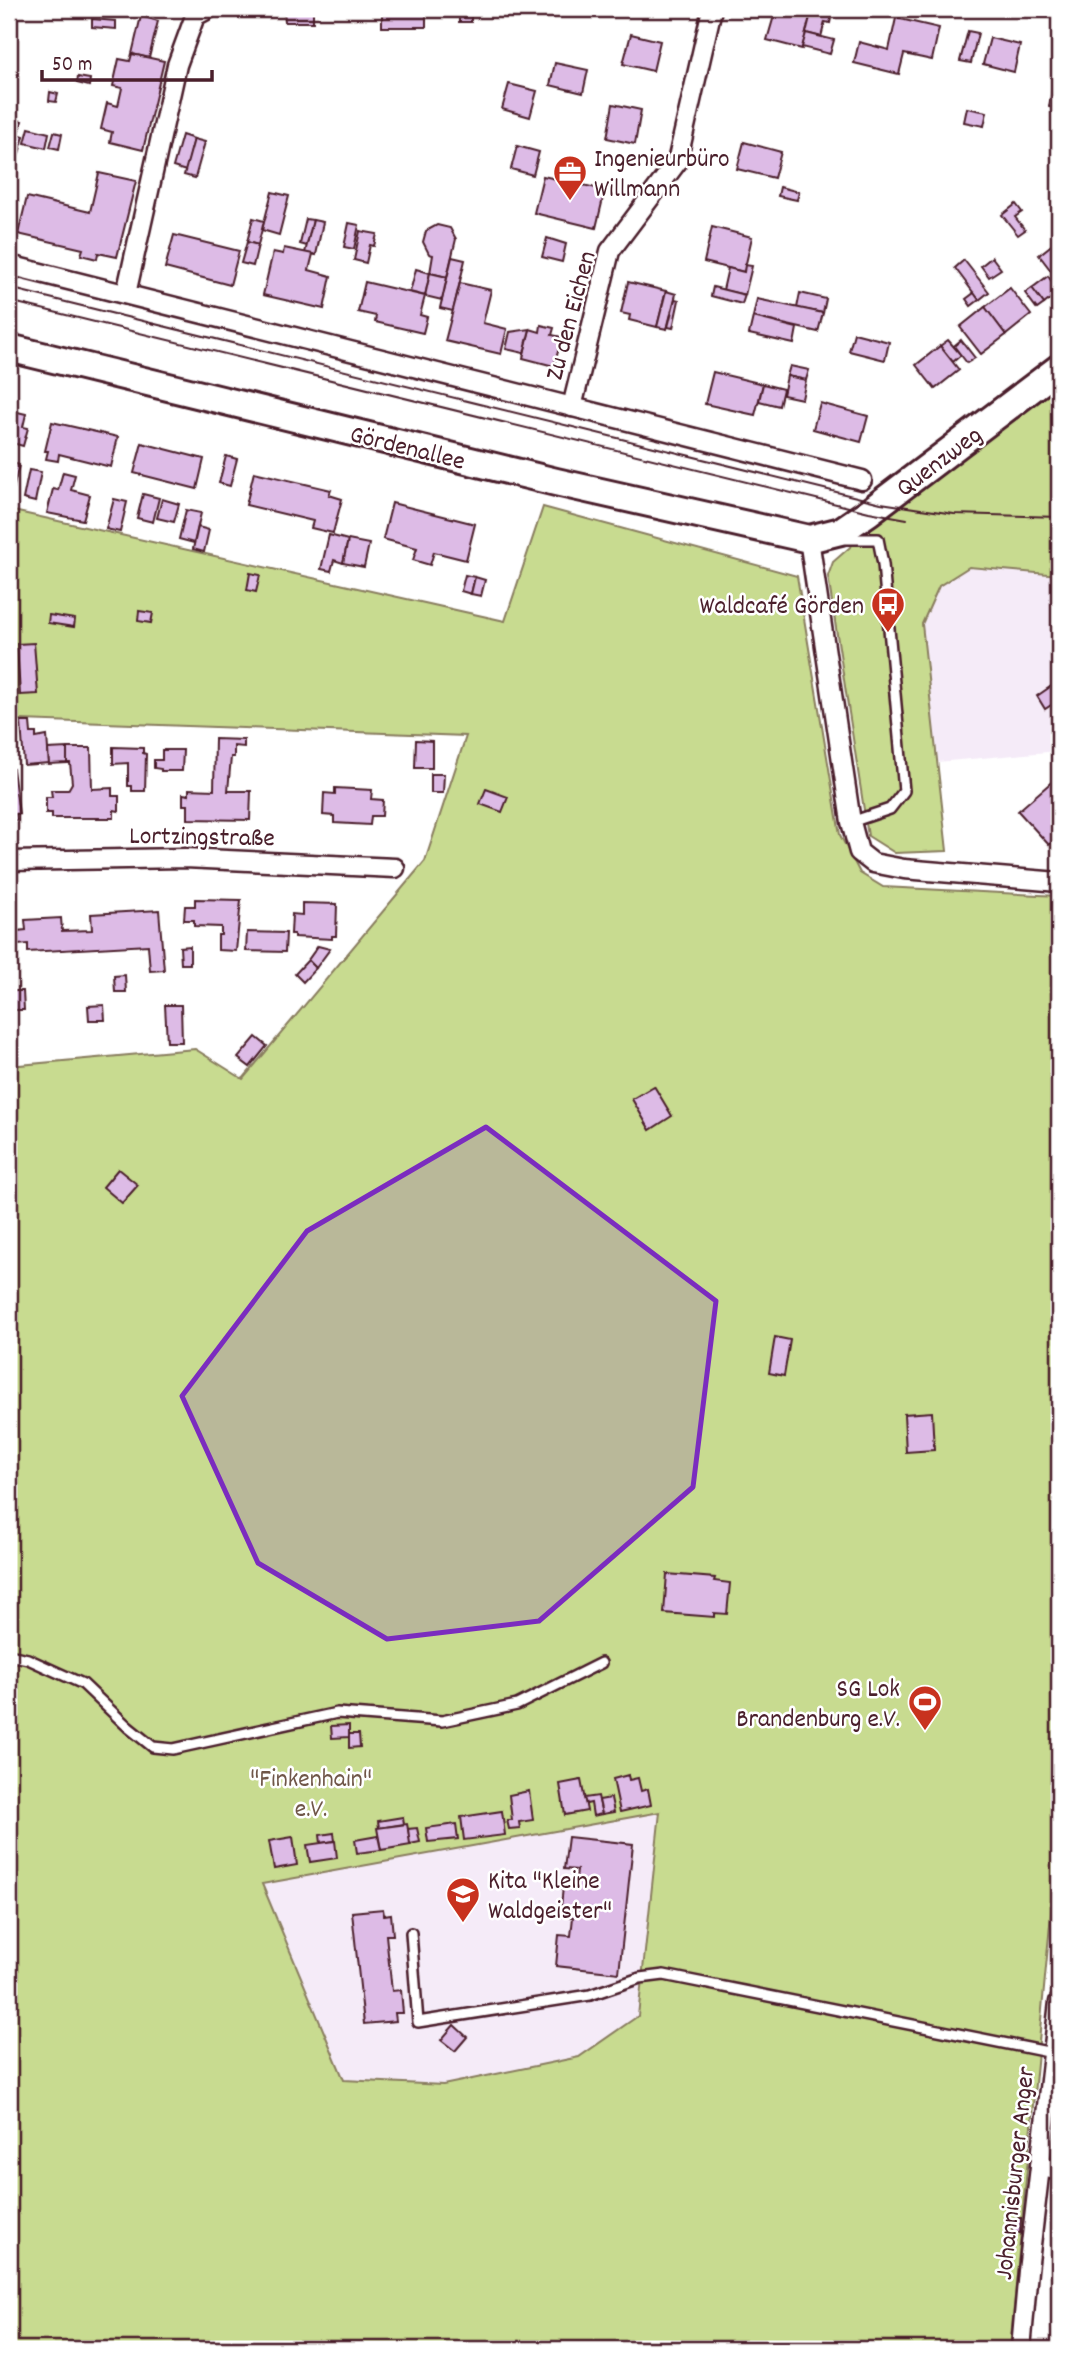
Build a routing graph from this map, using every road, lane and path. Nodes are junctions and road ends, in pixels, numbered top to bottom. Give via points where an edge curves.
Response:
1 (208, 9) edge
2 (712, 9) edge
3 (9, 265) edge
4 (127, 294) junction
5 (9, 348) edge
6 (1059, 368) edge
7 (572, 407) junction
8 (862, 480) dead end
9 (809, 539) junction
10 (851, 822) junction
11 (9, 862) edge
12 (395, 868) dead end
13 (1059, 882) edge
14 (9, 1655) edge
15 (601, 1663) dead end
16 (411, 1933) dead end
17 (1059, 2003) edge
18 (1053, 2053) junction
19 (1040, 2166) junction
20 (1059, 2171) edge
21 (1021, 2349) edge

1 - 4 street via 195,16 177,65
2 - 7 street, Zu den Eichen via 677,162 610,251
3 - 4 street
4 - 7 street
5 - 9 street, Gördenallee
6 - 9 street, Quenzweg via 869,512 841,531
7 - 8 street
9 - 10 street
9 - 10 lane via 878,538 883,564 904,791 890,808
10 - 13 street via 859,852 873,863
11 - 12 street, Lortzingstraße via 185,858
14 - 15 lane via 83,1684 153,1748 173,1749 337,1713 442,1721 467,1716 517,1705
16 - 18 lane via 418,2022 590,1995 664,1975
17 - 18 street, Johannisburger Anger
18 - 19 street, Johannisburger Anger
19 - 20 street
19 - 21 street, Johannisburger Anger

